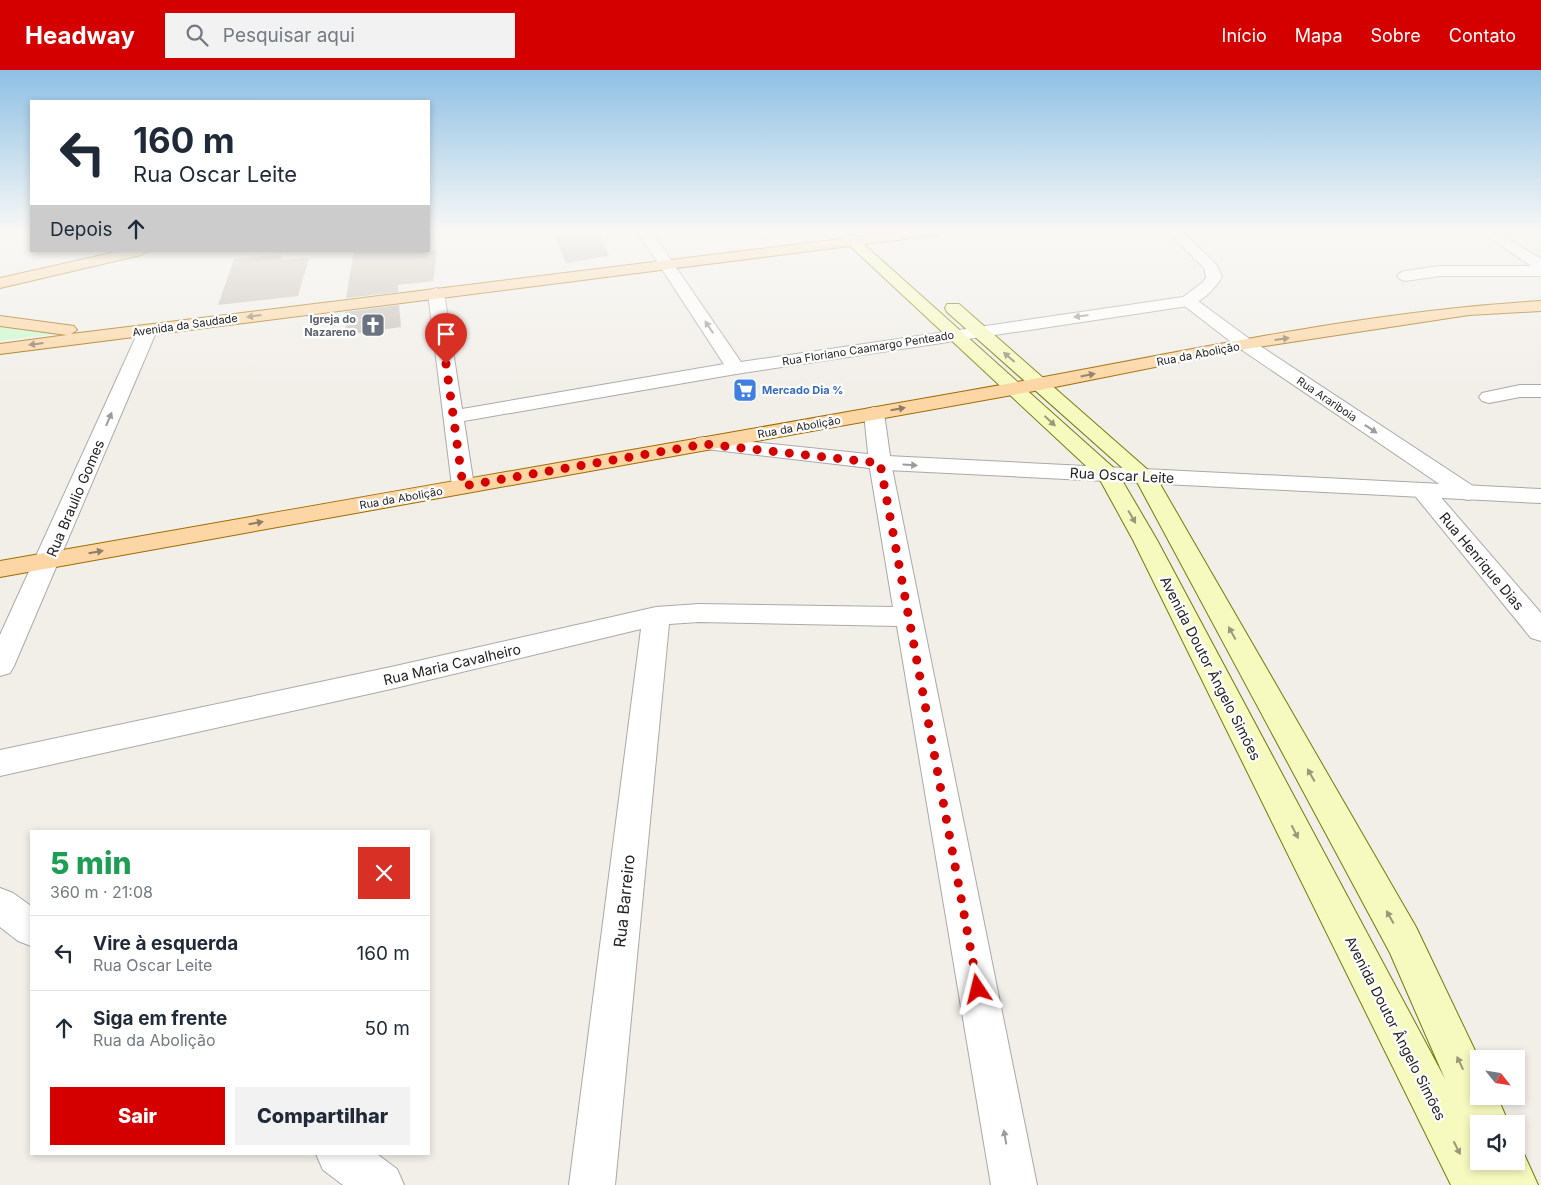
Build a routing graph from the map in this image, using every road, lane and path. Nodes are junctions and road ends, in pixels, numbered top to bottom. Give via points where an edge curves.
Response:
1 (523, 283) edge
2 (679, 283) edge
3 (899, 283) edge
4 (1210, 283) edge
5 (436, 294) junction
6 (942, 298) dead end
7 (1188, 301) junction
8 (1541, 306) edge
9 (0, 321) edge
10 (142, 331) junction
11 (979, 331) junction
12 (954, 334) junction
13 (1245, 344) junction
14 (0, 349) edge
15 (736, 368) junction
16 (1027, 386) junction
17 (1541, 391) edge
18 (1489, 397) dead end
19 (874, 413) junction
20 (453, 417) junction
21 (705, 444) junction
22 (880, 463) junction
23 (1108, 475) junction
24 (1145, 477) junction
25 (463, 486) junction
26 (1424, 492) junction
27 (1468, 493) junction
28 (1541, 496) edge
29 (48, 560) junction
30 (0, 569) edge
31 (656, 616) junction
32 (909, 617) junction
33 (1541, 631) edge
34 (0, 666) edge
35 (0, 763) edge
36 (0, 905) edge
37 (30, 927) edge
38 (1483, 1115) edge
39 (340, 1155) edge
40 (1508, 1170) edge
41 (382, 1185) edge
42 (592, 1185) edge
43 (1014, 1185) edge
44 (1476, 1185) edge
45 (1515, 1185) edge

1 - 5 main road, Avenida da Saudade
15 -> 2 street
3 - 12 main road, Avenida Doutor Ângelo Simões
4 - 7 street, Rua Floriano Caamargo Penteado
5 -> 10 main road, Avenida da Saudade
5 - 20 street
6 - 11 main road, Avenida Doutor Ângelo Simões
7 -> 11 street, Rua Floriano Caamargo Penteado
7 - 13 street, Rua Arariboia
13 -> 8 main road, Rua da Abolição via 1469,310
9 - 10 main road via 55,329
10 -> 14 main road, Avenida da Saudade
29 -> 10 street, Rua Braulio Gomes
11 - 12 street, Rua Floriano Caamargo Penteado
16 -> 11 main road, Avenida Doutor Ângelo Simões
12 - 15 street, Rua Floriano Caamargo Penteado
12 - 16 main road, Avenida Doutor Ângelo Simões
16 -> 13 main road, Rua da Abolição
13 -> 27 street, Rua Arariboia
15 - 20 street, Rua Floriano Caamargo Penteado
19 -> 16 main road, Rua da Abolição
16 -> 23 main road, Avenida Doutor Ângelo Simões
16 - 24 main road, Avenida Doutor Ângelo Simões
17 - 18 street
19 - 21 main road, Rua da Abolição
19 - 22 street
20 - 25 street
21 - 22 street, Rua Oscar Leite
21 - 25 main road, Rua da Abolição
22 -> 23 street, Rua Oscar Leite
22 - 32 street
23 - 24 street, Rua Oscar Leite
23 -> 44 main road, Avenida Doutor Ângelo Simões via 1150,548
24 - 26 street, Rua Oscar Leite
38 -> 24 main road, Avenida Doutor Ângelo Simões via 1403,940
29 -> 25 main road, Rua da Abolição
26 - 27 street, Rua Oscar Leite
26 - 33 street, Rua Henrique Dias
27 - 28 street, Rua Oscar Leite
29 - 30 main road, Rua da Abolição
29 - 34 street, Rua Braulio Gomes
31 - 32 street, Rua Maria Cavalheiro via 699,613
31 - 35 street, Rua Maria Cavalheiro via 391,678
31 - 42 street, Rua Barreiro
43 -> 32 street
36 - 37 street
39 - 41 street
40 - 45 main road

